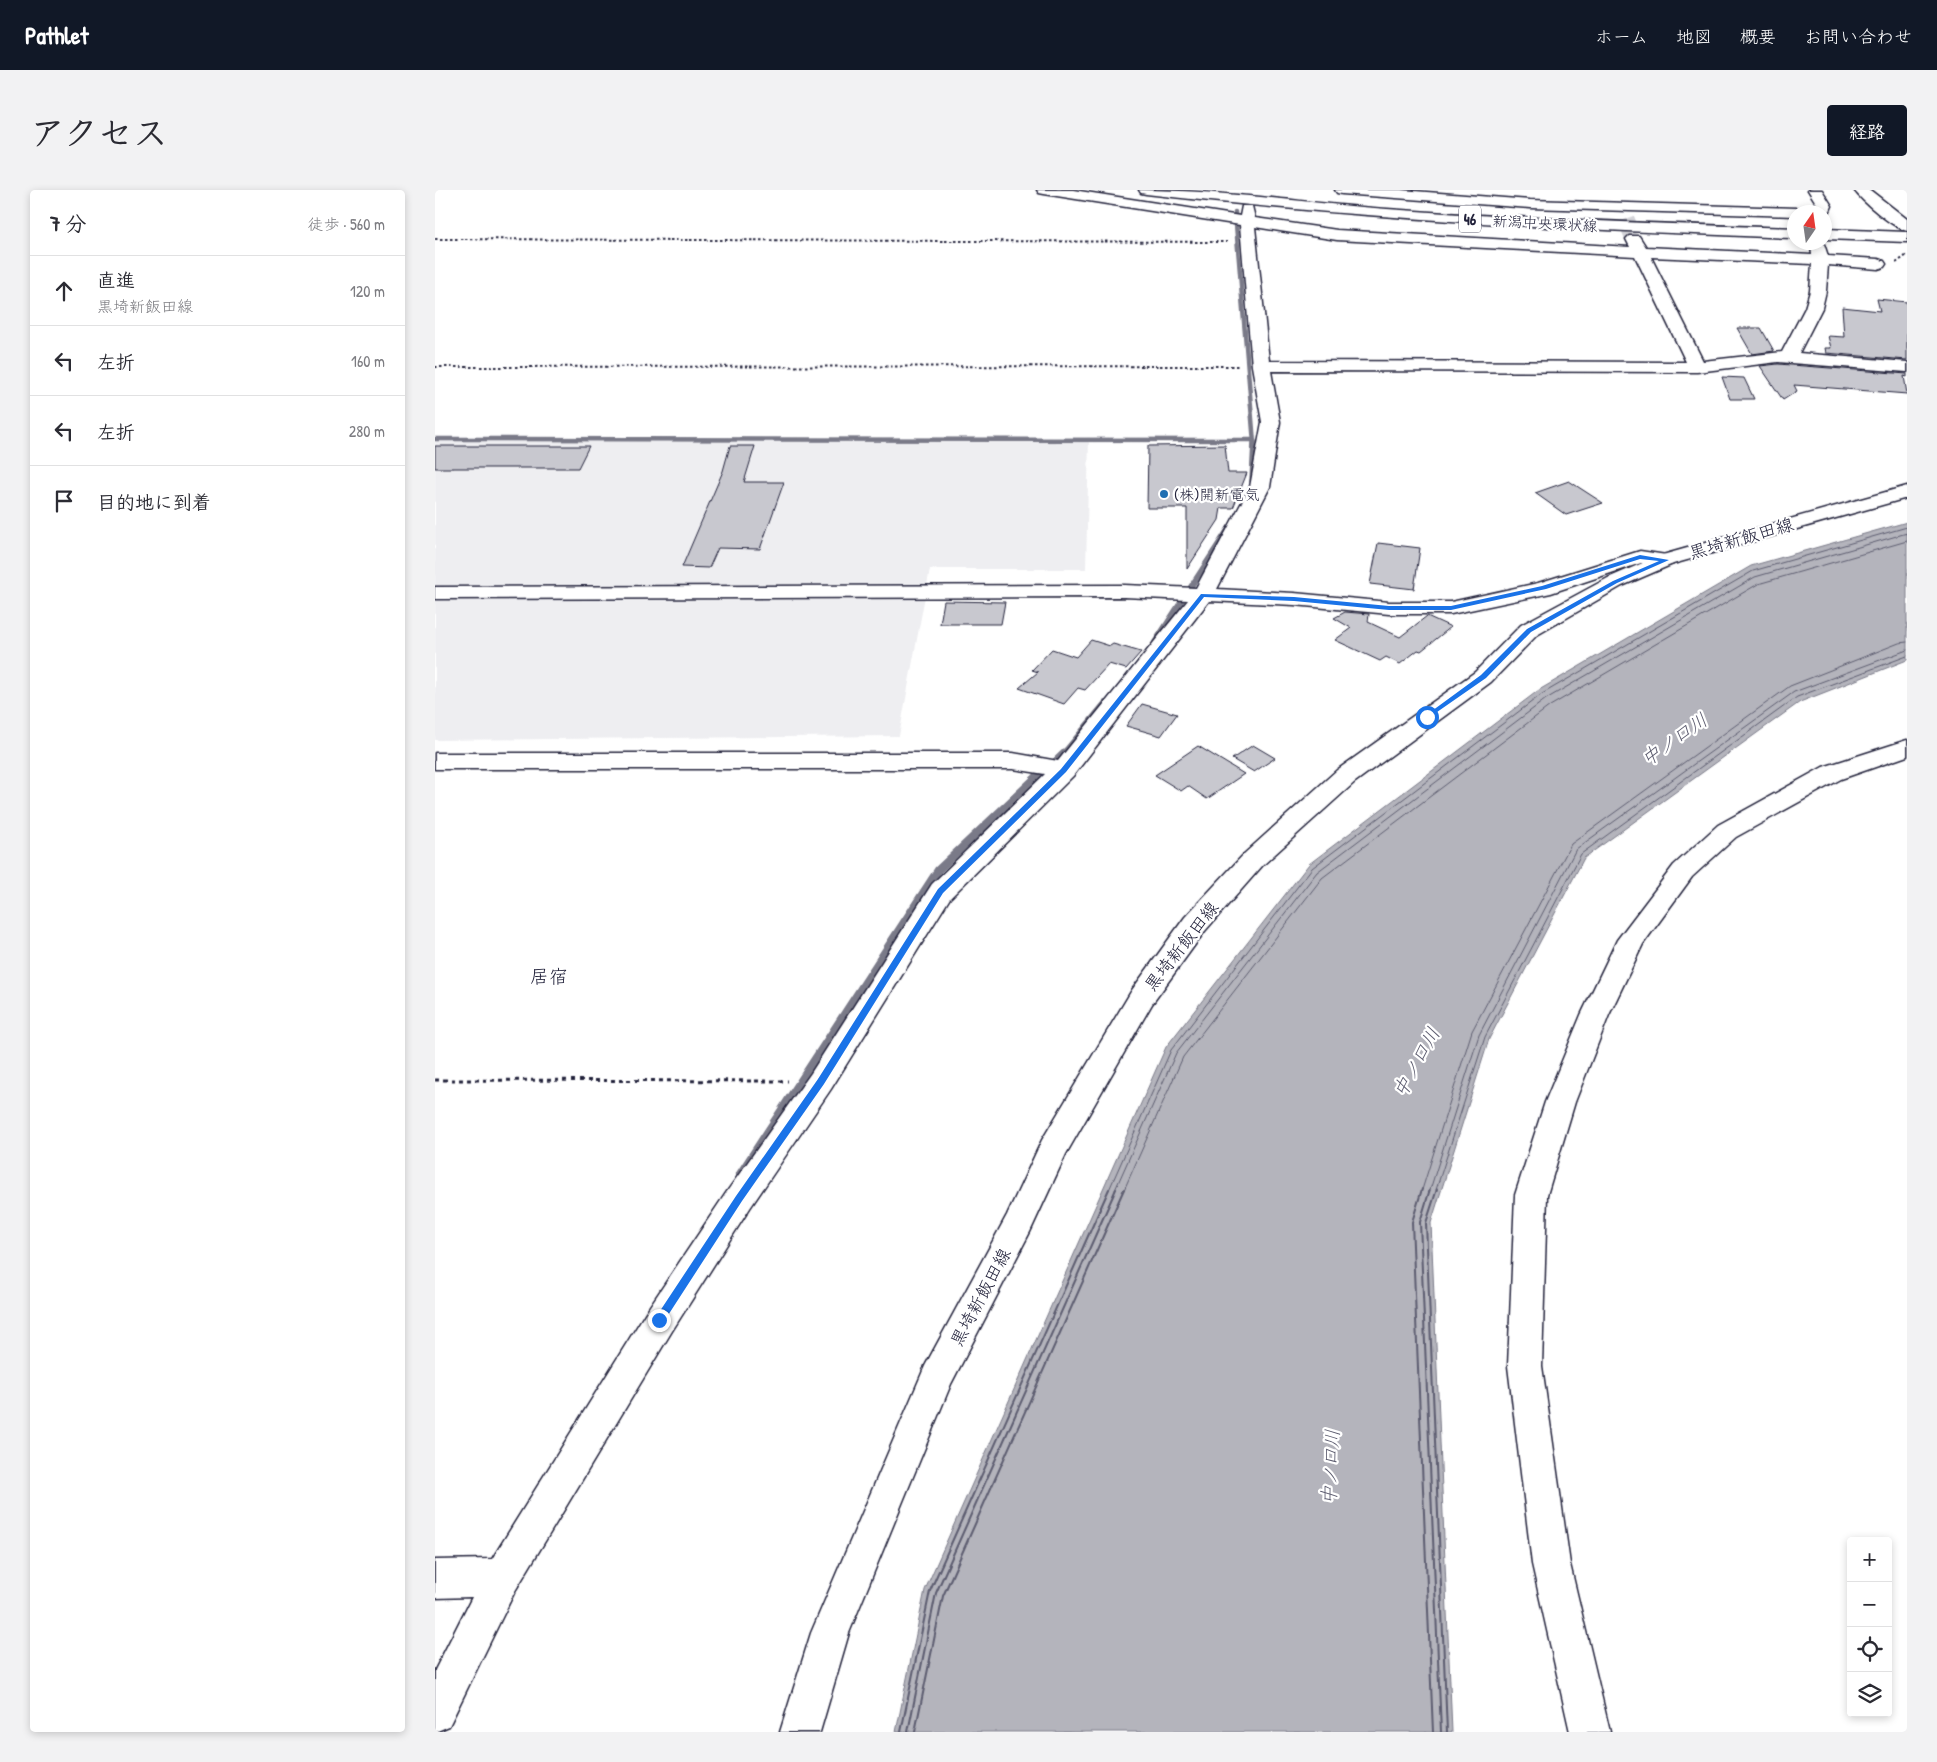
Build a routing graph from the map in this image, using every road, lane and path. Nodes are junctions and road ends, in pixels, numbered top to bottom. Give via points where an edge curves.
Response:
1 (1044, 190) edge
2 (1146, 190) edge
3 (1342, 190) edge
4 (1611, 190) edge
5 (1861, 190) edge
6 (1808, 192) edge
7 (1246, 203) edge
8 (1807, 205) edge
9 (1824, 205) edge
10 (1787, 212) edge
11 (1623, 213) junction
12 (1907, 226) edge
13 (1787, 233) edge
14 (1907, 237) edge
15 (435, 239) edge
16 (1248, 242) junction
17 (1638, 245) junction
18 (1832, 246) edge
19 (1787, 247) edge
20 (1821, 250) edge
21 (1831, 250) edge
22 (1907, 255) edge
23 (1898, 263) dead end
24 (1878, 264) dead end
25 (1789, 358) junction
26 (1261, 366) junction
27 (435, 367) edge
28 (1697, 367) junction
29 (1907, 367) edge
30 (1907, 492) edge
31 (1666, 560) junction
32 (435, 593) edge
33 (1203, 595) junction
34 (1907, 748) edge
35 (435, 761) edge
36 (1064, 770) junction
37 (435, 1080) edge
38 (821, 1081) junction
39 (502, 1578) junction
40 (435, 1579) edge
41 (435, 1712) edge
42 (800, 1732) edge
43 (1590, 1732) edge

1 - 7 street
2 - 13 street, 新潟中央環状線 / 46 via 1431,217
3 - 11 street
4 - 11 street
5 - 12 street
6 - 8 street
6 - 9 street
7 - 16 street
7 - 17 street via 1337,235 1416,241
10 - 11 street
14 - 18 street
15 - 16 path
16 - 26 street
17 - 19 street
17 - 28 street
20 - 25 street via 1819,286 1811,314
21 - 24 street
22 - 23 path
25 - 28 street
25 - 29 street
26 - 27 path
26 - 28 street
26 - 33 street via 1271,422 1260,487
30 - 31 street, 黒埼新飯田線
31 - 33 street via 1640,557 1543,588 1451,608 1389,608
31 - 42 street, 黒埼新飯田線 via 1615,582 1529,630 1483,677 1346,776 1254,859 1195,924 1142,997 1053,1150 937,1377 830,1633
32 - 33 street via 1124,591
33 - 36 street
34 - 43 street via 1832,773 1727,831 1683,872 1631,940 1595,1015 1557,1112 1531,1195 1525,1366 1551,1564
35 - 36 street via 1013,761
36 - 38 street via 941,891
37 - 38 path
38 - 39 street via 659,1320
39 - 40 street
39 - 41 street

